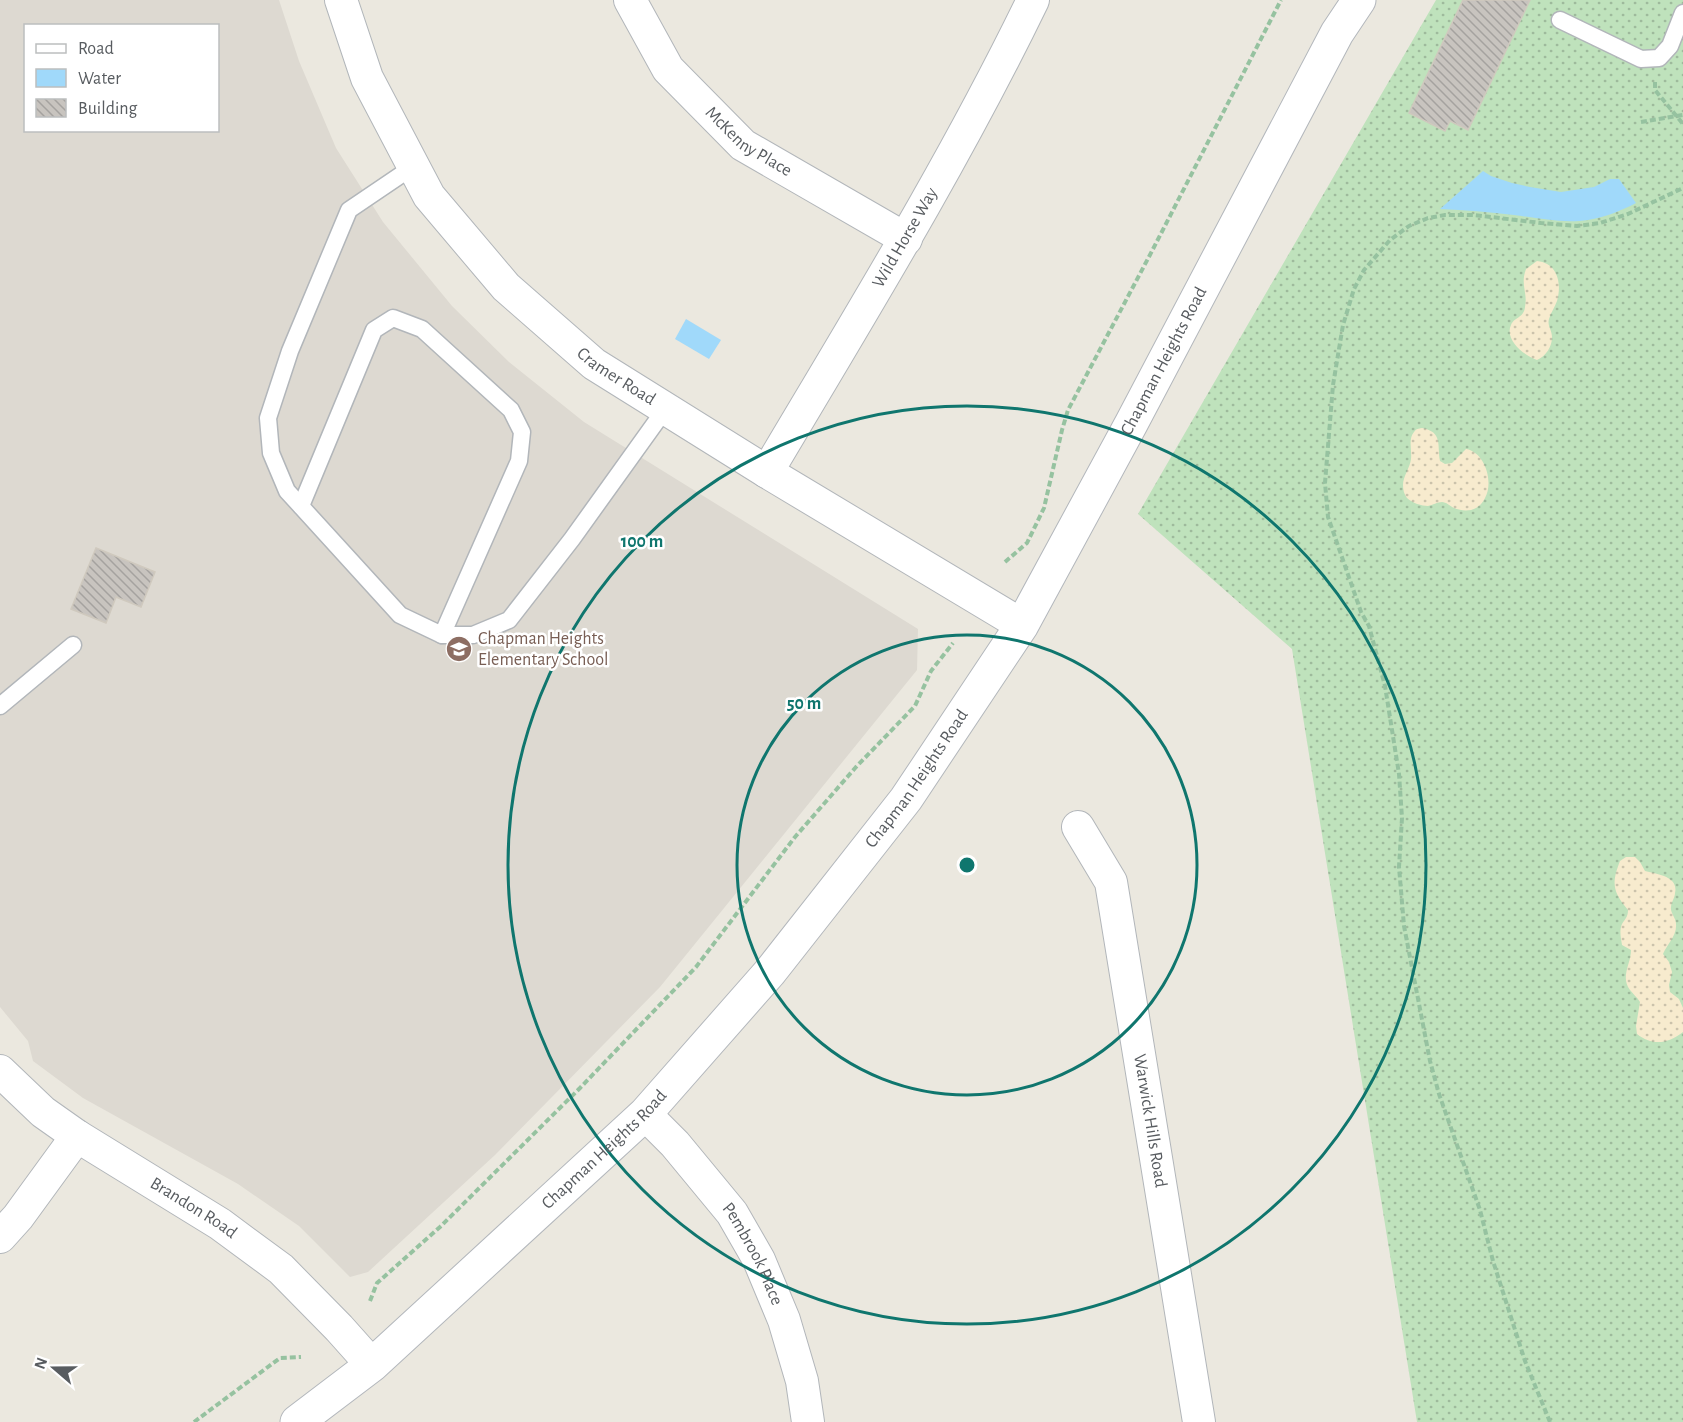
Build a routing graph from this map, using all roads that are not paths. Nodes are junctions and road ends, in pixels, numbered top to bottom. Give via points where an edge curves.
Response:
1 (341, 0) edge
2 (630, 0) edge
3 (1033, 0) edge
4 (1359, 0) edge
5 (1683, 13) edge
6 (1560, 20) dead end
7 (414, 166) junction
8 (906, 238) junction
9 (666, 408) junction
10 (767, 472) junction
11 (301, 506) junction
12 (1022, 625) junction
13 (442, 635) junction
14 (73, 645) dead end
15 (0, 706) edge
16 (1078, 827) dead end
17 (0, 1071) edge
18 (645, 1114) junction
19 (77, 1136) junction
20 (0, 1237) edge
21 (372, 1365) junction
22 (297, 1422) edge
23 (808, 1422) edge
24 (1198, 1422) edge

1 - 7 street, Cramer Road via 367,78
2 - 8 street, McKenny Place via 668,69 743,145
3 - 8 street, Wild Horse Way
4 - 12 street, Chapman Heights Road via 1337,33
5 - 6 lane via 1670,46 1659,58 1641,59
7 - 9 street, Cramer Road via 429,195 506,287 594,364
7 - 11 lane via 349,210 290,351 268,418 271,453 287,491
8 - 10 street, Wild Horse Way
9 - 10 street, Cramer Road
9 - 13 lane via 509,620 473,635
10 - 12 street, Cramer Road
11 - 13 lane via 400,615
11 - 13 lane via 375,330 393,318 422,330 511,410 522,432 519,461
12 - 18 street, Chapman Heights Road via 906,799 770,972
14 - 15 lane
16 - 24 street, Warwick Hills Road via 1111,882
17 - 19 street, Brandon Road via 43,1112
18 - 21 street, Chapman Heights Road
18 - 23 street, Pembrook Place via 732,1213 759,1260 784,1320 802,1381
19 - 20 street
19 - 21 street, Brandon Road via 220,1224 280,1269
21 - 22 street, Chapman Heights Road

